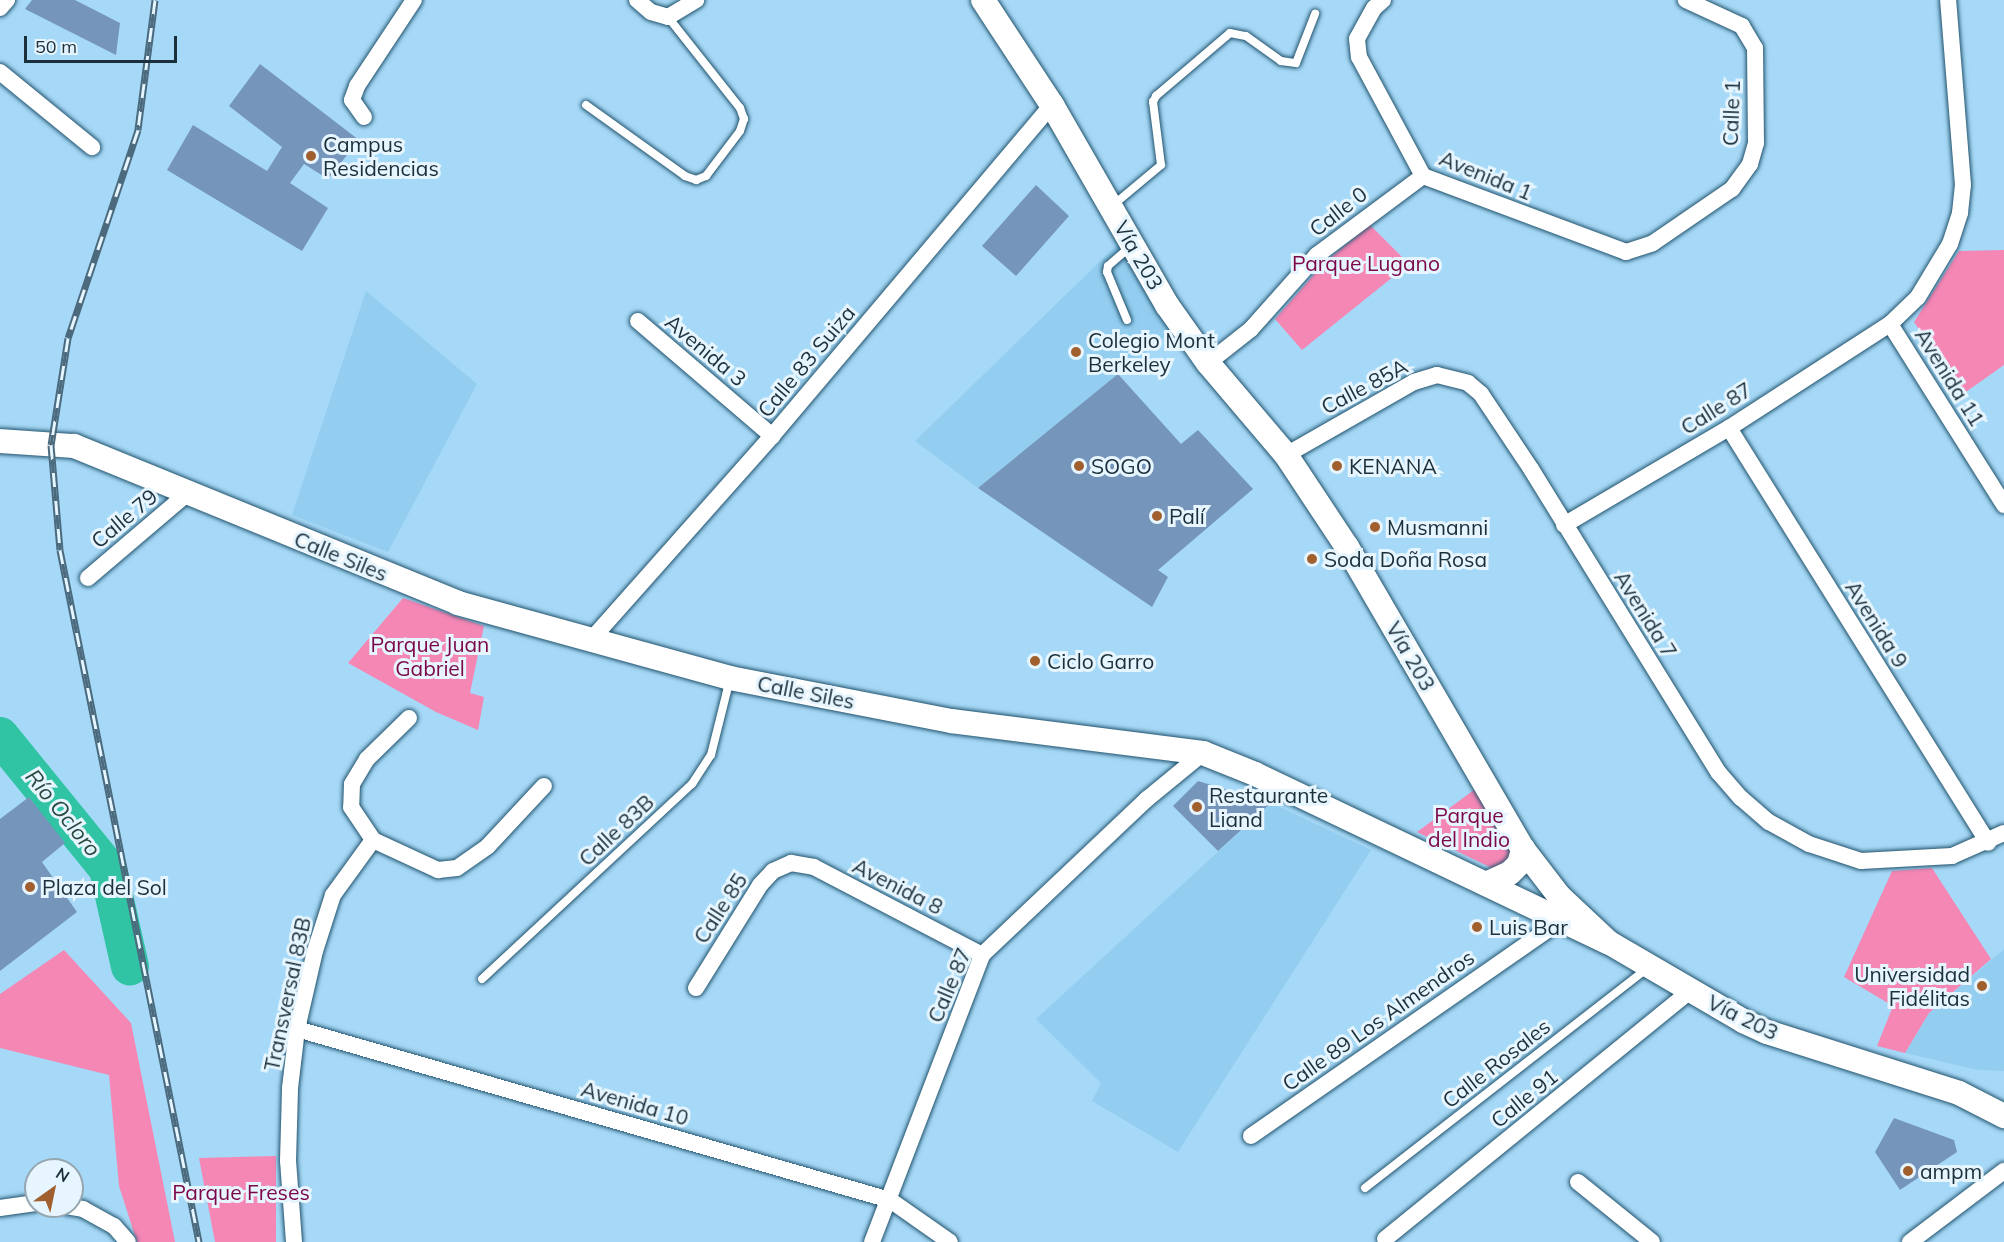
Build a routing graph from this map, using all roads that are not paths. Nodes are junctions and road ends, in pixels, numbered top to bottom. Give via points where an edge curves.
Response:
1 (7, 0) edge
2 (414, 0) edge
3 (637, 0) edge
4 (983, 0) edge
5 (1383, 0) edge
6 (1686, 0) edge
7 (1948, 0) edge
8 (690, 4) edge
9 (0, 8) edge
10 (1315, 14) dead end
11 (668, 17) junction
12 (0, 72) edge
13 (586, 105) dead end
14 (1052, 105) junction
15 (364, 117) dead end
16 (92, 147) dead end
17 (1424, 176) junction
18 (1111, 206) junction
19 (1132, 245) junction
20 (1642, 249) joint
21 (1127, 320) dead end
22 (638, 321) dead end
23 (1890, 324) junction
24 (1209, 363) junction
25 (1468, 383) joint
26 (1729, 428) junction
27 (772, 436) junction
28 (0, 441) edge
29 (1286, 455) junction
30 (188, 493) junction
31 (2004, 505) edge
32 (1564, 525) junction
33 (88, 578) dead end
34 (590, 641) junction
35 (730, 678) junction
36 (409, 718) dead end
37 (1203, 753) junction
38 (544, 786) dead end
39 (2004, 833) edge
40 (373, 840) junction
41 (1988, 843) junction
42 (1523, 849) junction
43 (791, 863) joint
44 (1486, 884) junction
45 (1560, 921) junction
46 (1608, 942) junction
47 (982, 955) junction
48 (1649, 967) junction
49 (482, 979) dead end
50 (696, 988) dead end
51 (1690, 991) junction
52 (297, 1029) junction
53 (2004, 1116) edge
54 (1251, 1136) dead end
55 (2004, 1171) edge
56 (1578, 1182) dead end
57 (1365, 1188) dead end
58 (890, 1200) junction
59 (24, 1205) edge
60 (0, 1208) edge
61 (84, 1210) edge
62 (1385, 1239) dead end
63 (128, 1242) edge
64 (294, 1242) edge
65 (872, 1242) edge
66 (950, 1242) edge
67 (1652, 1242) edge
68 (1910, 1242) edge

1 - 9 street
2 - 15 street via 357,86 352,100
3 - 11 street via 651,12
4 - 14 street, Vía 203
5 - 17 street, Avenida 1 via 1374,8 1357,39 1359,57
6 - 20 street, Calle 1 via 1733,20 1755,48 1756,143 1750,164 1732,189
7 - 23 street, Avenida 11 via 1963,185 1960,213 1935,273
8 - 11 street
10 - 18 lane via 1296,63 1281,61 1246,36 1230,33 1156,96 1153,102 1161,165
11 - 13 lane via 740,108 744,119 740,131 706,176 696,180 685,176
12 - 16 street
14 - 18 street, Vía 203
14 - 27 street, Calle 83 Suiza
17 - 20 street, Avenida 1 via 1611,248 1626,252
17 - 24 street, Calle 0 via 1317,255 1251,329
18 - 19 street, Vía 203
19 - 21 lane via 1108,266 1107,272
19 - 24 street, Vía 203 via 1167,305
22 - 27 street, Avenida 3
23 - 26 street, Calle 87
23 - 31 street, Avenida 11
24 - 29 street, Vía 203
25 - 29 street, Calle 85A via 1437,375 1414,382
25 - 32 street, Avenida 7 via 1481,394
26 - 32 street, Calle 87
26 - 41 street, Avenida 9
27 - 34 street, Calle 83 Suiza
28 - 30 street, Calle Siles via 74,446
29 - 42 street, Vía 203 via 1347,547
30 - 33 street, Calle 79
30 - 34 street, Calle Siles via 458,603
32 - 41 street, Avenida 7 via 1719,773 1769,822 1809,844 1861,861 1952,856
34 - 35 street, Calle Siles
35 - 37 street, Calle Siles via 951,721
35 - 49 lane, Calle 83B via 711,754 692,784
36 - 40 street via 367,759 352,784 351,807
37 - 44 street, Calle Siles via 1256,774
37 - 47 street, Calle 87 via 1147,799
38 - 40 street via 488,846 458,868 438,870
39 - 41 street
40 - 52 street, Transversal 83B via 333,896
42 - 44 street via 1519,864 1510,873
42 - 46 street, Vía 203 via 1559,896
43 - 47 street, Avenida 8 via 814,867
43 - 50 street, Calle 85 via 773,871 760,885
44 - 45 street, Calle Siles
45 - 46 street, Calle Siles
45 - 54 street, Calle 89 Los Almendros
46 - 48 street, Vía 203
47 - 58 street, Calle 87
48 - 51 street, Vía 203
48 - 57 lane, Calle Rosales
51 - 53 street, Vía 203 via 1767,1032 1959,1093
51 - 62 street, Calle 91
52 - 58 street, Avenida 10
52 - 64 street, Transversal 83B via 288,1150
55 - 68 street
56 - 67 street
58 - 65 street, Calle 87
58 - 66 street, Avenida 10
59 - 60 street
61 - 63 street via 114,1226

